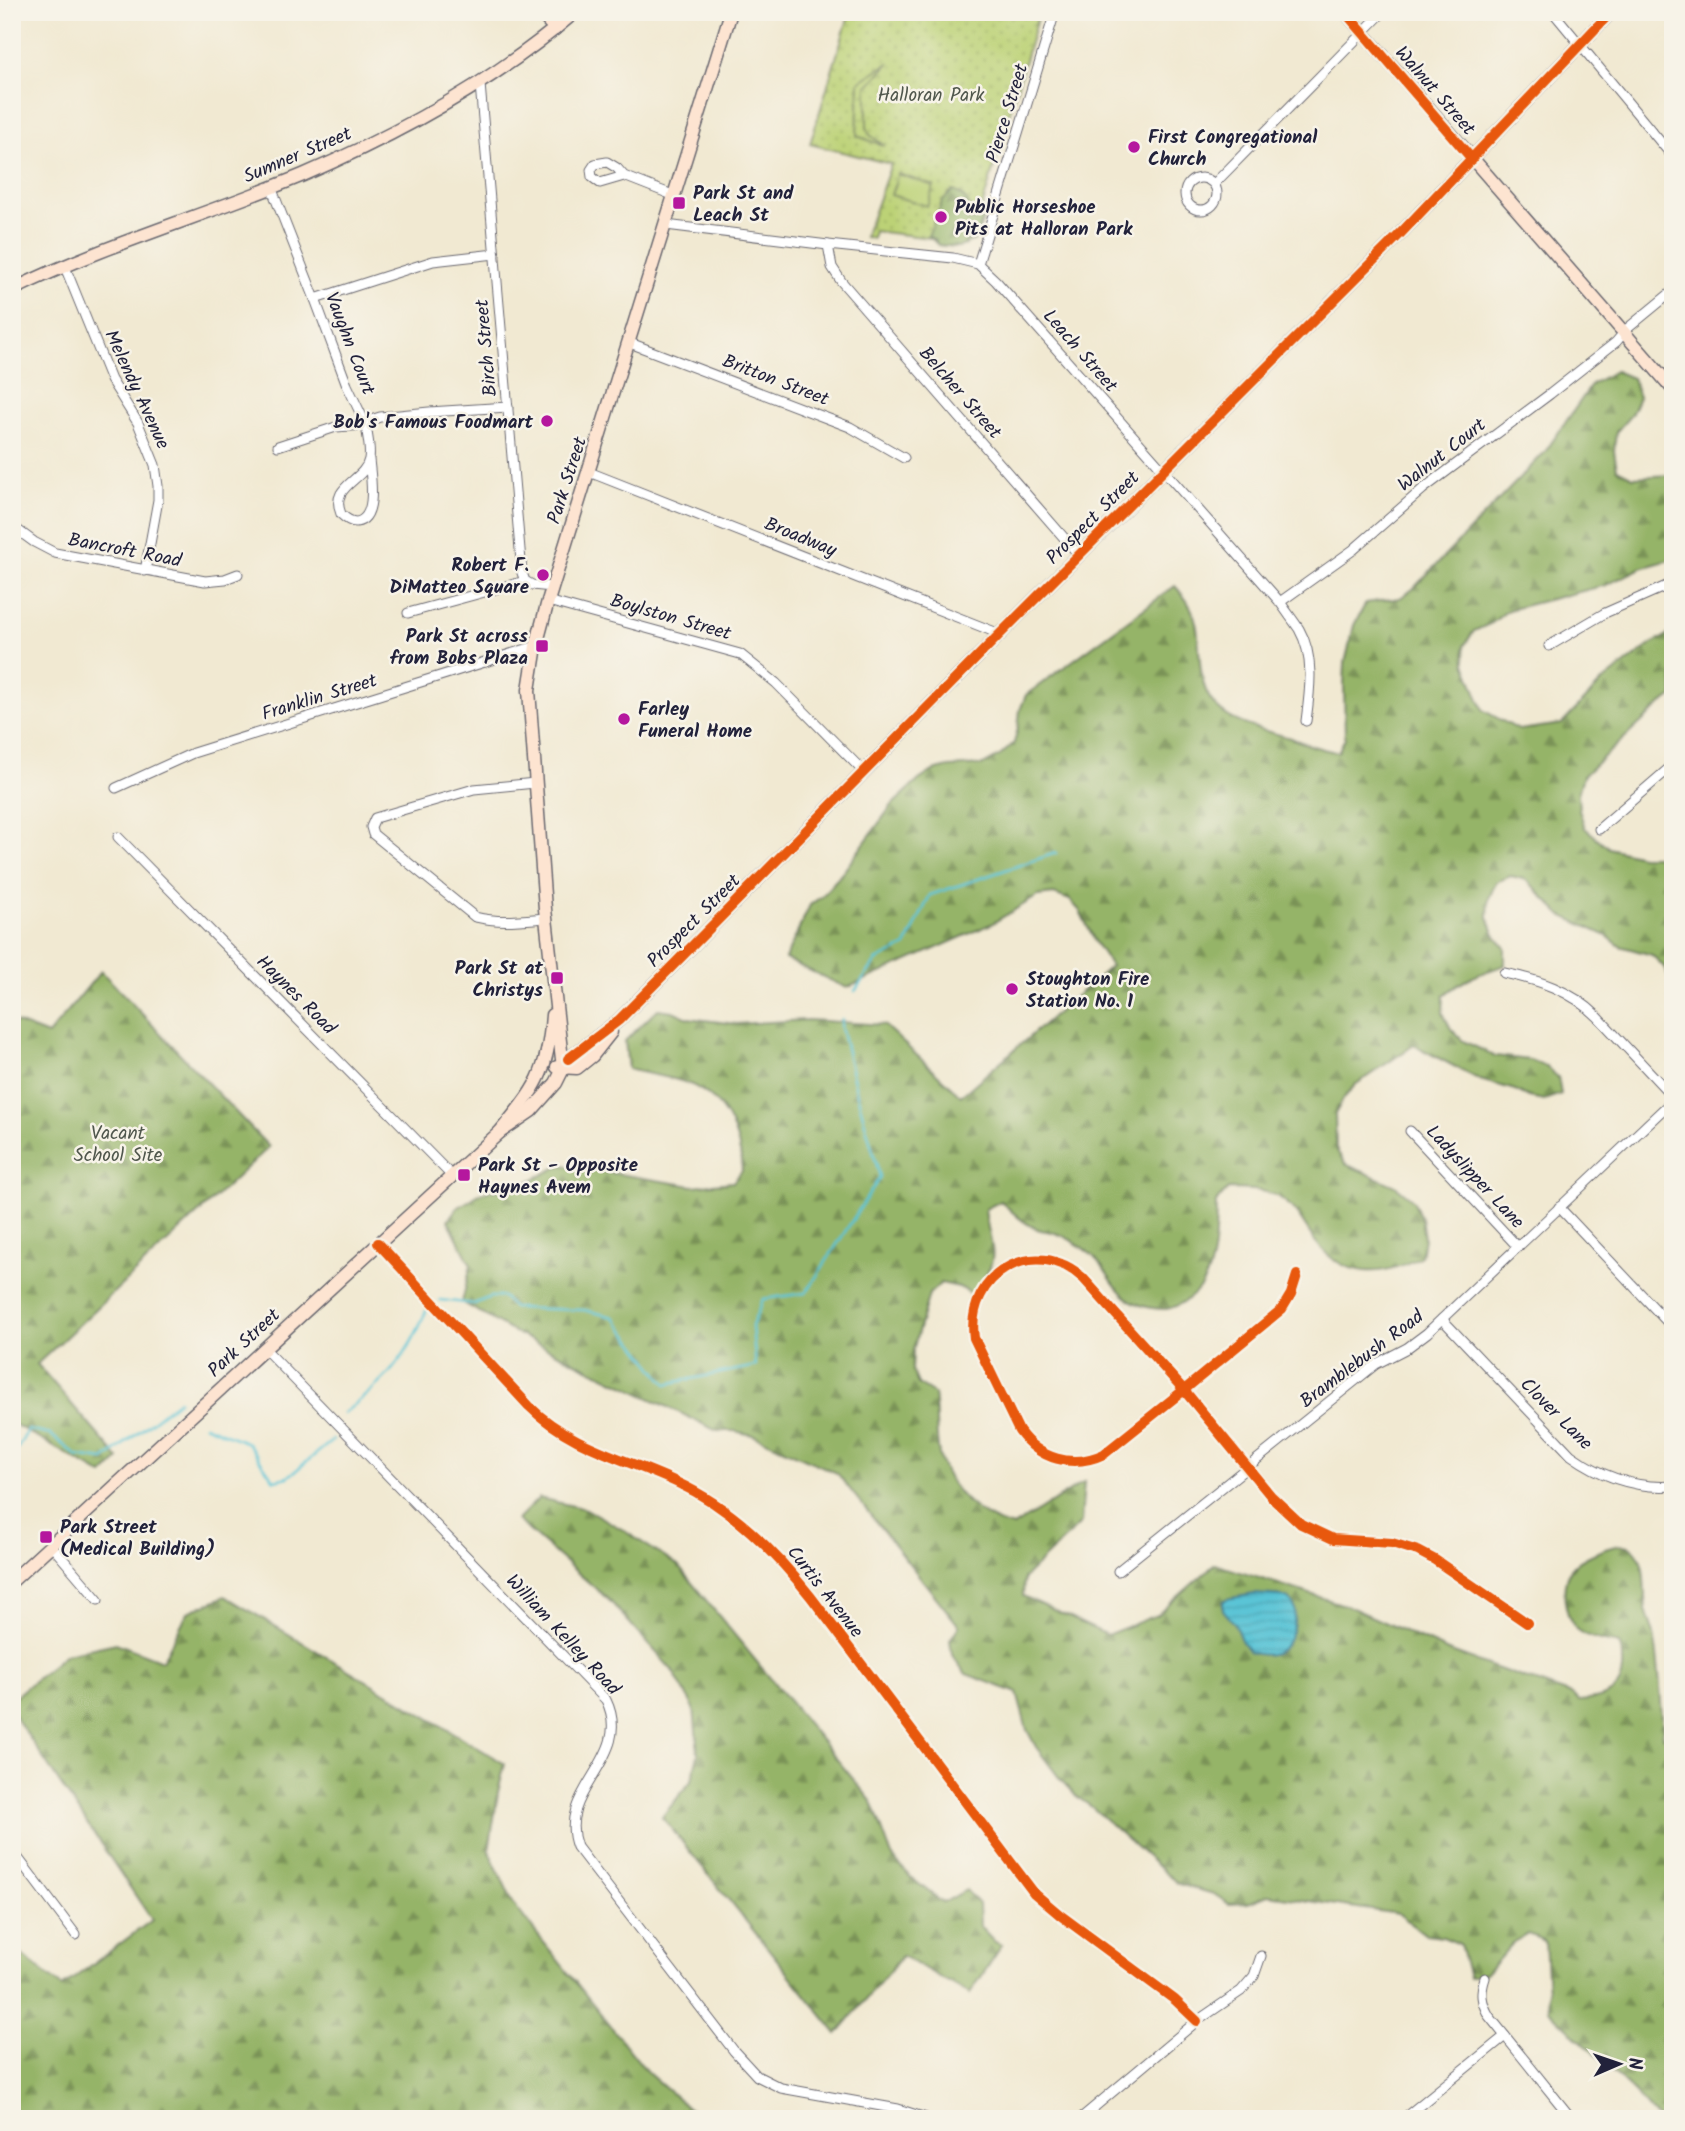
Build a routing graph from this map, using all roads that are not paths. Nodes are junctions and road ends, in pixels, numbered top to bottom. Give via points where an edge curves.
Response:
1 (540, 12) edge
2 (575, 12) edge
3 (732, 12) edge
4 (1055, 12) edge
5 (1345, 12) edge
6 (1382, 12) edge
7 (1553, 12) edge
8 (1611, 12) edge
9 (555, 29) junction
10 (1363, 32) junction
11 (1580, 46) junction
12 (480, 84) junction
13 (1673, 156) edge
14 (1472, 159) junction
15 (624, 176) dead end
16 (1214, 184) dead end
17 (271, 187) junction
18 (675, 197) junction
19 (666, 225) junction
20 (828, 245) junction
21 (495, 254) junction
22 (978, 264) junction
23 (65, 267) junction
24 (12, 290) edge
25 (1673, 291) edge
26 (315, 299) junction
27 (1623, 333) junction
28 (630, 343) junction
29 (1673, 389) edge
30 (508, 407) junction
31 (366, 425) junction
32 (278, 446) dead end
33 (904, 458) dead end
34 (369, 459) junction
35 (1163, 471) junction
36 (589, 472) junction
37 (12, 526) edge
38 (1079, 555) junction
39 (145, 571) junction
40 (238, 574) dead end
41 (525, 581) junction
42 (1673, 583) edge
43 (552, 587) junction
44 (548, 601) junction
45 (1280, 602) junction
46 (408, 613) dead end
47 (1000, 634) junction
48 (536, 646) junction
49 (1549, 646) dead end
50 (1306, 721) dead end
51 (1673, 765) edge
52 (864, 772) junction
53 (535, 783) junction
54 (116, 788) dead end
55 (1599, 830) dead end
56 (118, 837) dead end
57 (546, 918) junction
58 (551, 973) junction
59 (1504, 973) dead end
60 (619, 1020) junction
61 (559, 1032) junction
62 (592, 1040) junction
63 (568, 1045) joint
64 (545, 1064) junction
65 (566, 1064) junction
66 (1673, 1098) edge
67 (1410, 1130) dead end
68 (500, 1132) junction
69 (451, 1175) junction
70 (1559, 1206) junction
71 (378, 1243) junction
72 (1517, 1246) junction
73 (1297, 1275) dead end
74 (1442, 1319) junction
75 (1673, 1328) edge
76 (265, 1349) junction
77 (1184, 1390) junction
78 (1247, 1468) junction
79 (1673, 1486) edge
80 (51, 1545) junction
81 (1118, 1572) dead end
82 (12, 1581) edge
83 (98, 1600) dead end
84 (1527, 1623) dead end
85 (12, 1850) edge
86 (76, 1936) dead end
87 (1261, 1956) dead end
88 (1485, 1978) dead end
89 (1197, 2021) junction
90 (1505, 2036) junction
91 (929, 2119) edge
92 (1080, 2119) edge
93 (1403, 2119) edge
94 (1572, 2119) edge

1 - 9 main road
2 - 9 main road, Sumner Street
3 - 18 main road, Park Street
4 - 22 street, Pierce Street
5 - 10 main road, Walnut Street
6 - 10 street
7 - 11 street
8 - 11 main road, Prospect Street
9 - 12 main road, Sumner Street
10 - 14 main road, Walnut Street
10 - 16 street
11 - 13 street
11 - 14 main road, Prospect Street
12 - 17 main road, Sumner Street via 328,164
12 - 21 street, Birch Street
14 - 27 main road, Walnut Street
14 - 35 main road, Prospect Street
15 - 18 street
17 - 23 main road, Sumner Street
17 - 26 street, Vaughn Court
18 - 19 main road, Park Street
19 - 20 street
19 - 28 main road, Park Street
20 - 22 street
20 - 38 street, Belcher Street via 832,267 841,281
21 - 26 street via 433,261
21 - 30 street, Birch Street
22 - 35 street, Leach Street
23 - 24 main road, Sumner Street
23 - 39 street, Melendy Avenue via 111,380 135,417 155,465 158,500
25 - 27 street, Walnut Court
26 - 31 street, Vaughn Court
27 - 29 main road, Walnut Street
27 - 45 street, Walnut Court via 1423,489 1353,550
28 - 33 street, Britton Street via 850,426
28 - 36 main road, Park Street
30 - 31 street via 380,417
30 - 41 street, Birch Street
31 - 32 street, Vaughn Court via 336,427
31 - 34 street
34 - 34 street via 339,499 341,514 349,521 359,521 369,512
35 - 38 main road, Prospect Street
35 - 45 street, Leach Street
36 - 43 main road, Park Street
36 - 47 street, Broadway
37 - 39 street, Bancroft Road via 55,553
38 - 47 main road, Prospect Street
39 - 40 street, Bancroft Road via 205,581
41 - 43 street
41 - 46 street
42 - 49 street via 1605,613
43 - 44 main road, Park Street
44 - 48 main road, Park Street
44 - 52 street, Boylston Street via 740,654 769,676
45 - 50 street, Leach Street via 1307,650
47 - 52 main road, Prospect Street
48 - 53 main road, Park Street via 529,690
48 - 54 street, Franklin Street via 192,753
51 - 55 street
52 - 60 main road, Prospect Street
53 - 57 main road, Park Street
53 - 57 street via 474,789 375,818 371,827 373,834 475,917 507,922
56 - 69 street, Haynes Road
57 - 58 main road, Park Street
58 - 61 main road, Park Street
58 - 64 main road, Park Street via 552,1021
59 - 66 street via 1544,983 1583,1003
60 - 62 main road, Prospect Street
60 - 65 main road, Prospect Street via 577,1068
61 - 63 main road, Park Street
61 - 65 main road, Park Street
62 - 63 main road, Prospect Street
62 - 65 main road, Prospect Street
64 - 65 main road
64 - 68 main road, Park Street via 530,1094
65 - 68 main road, Park Street via 531,1111
66 - 70 street, Bramblebush Road
67 - 72 street, Ladyslipper Lane
68 - 69 main road, Park Street
69 - 71 main road, Park Street
70 - 72 street, Bramblebush Road
70 - 75 street
71 - 76 main road, Park Street
71 - 89 street, Curtis Avenue via 546,1421 588,1447 695,1492 774,1552 1034,1893
72 - 74 street, Bramblebush Road
73 - 77 street via 1282,1309
74 - 78 street, Bramblebush Road via 1418,1340 1376,1364
74 - 79 street, Clover Lane via 1571,1455 1622,1481
76 - 80 main road, Park Street
76 - 91 street, William Kelley Road via 606,1700 614,1730 575,1809 572,1833 577,1847 734,2051 757,2076 781,2088
77 - 77 street via 1089,1284 1065,1265 1044,1259 1017,1263 998,1273 980,1295 973,1321 978,1348 1019,1431 1046,1456 1073,1462 1094,1459
77 - 78 street
78 - 81 street, Bramblebush Road
78 - 84 street via 1286,1512 1308,1528 1341,1540 1418,1551
80 - 82 main road, Park Street
80 - 83 street
85 - 86 street
87 - 89 street via 1250,1983
88 - 90 street via 1481,1998
89 - 92 street
90 - 93 street
90 - 94 street

